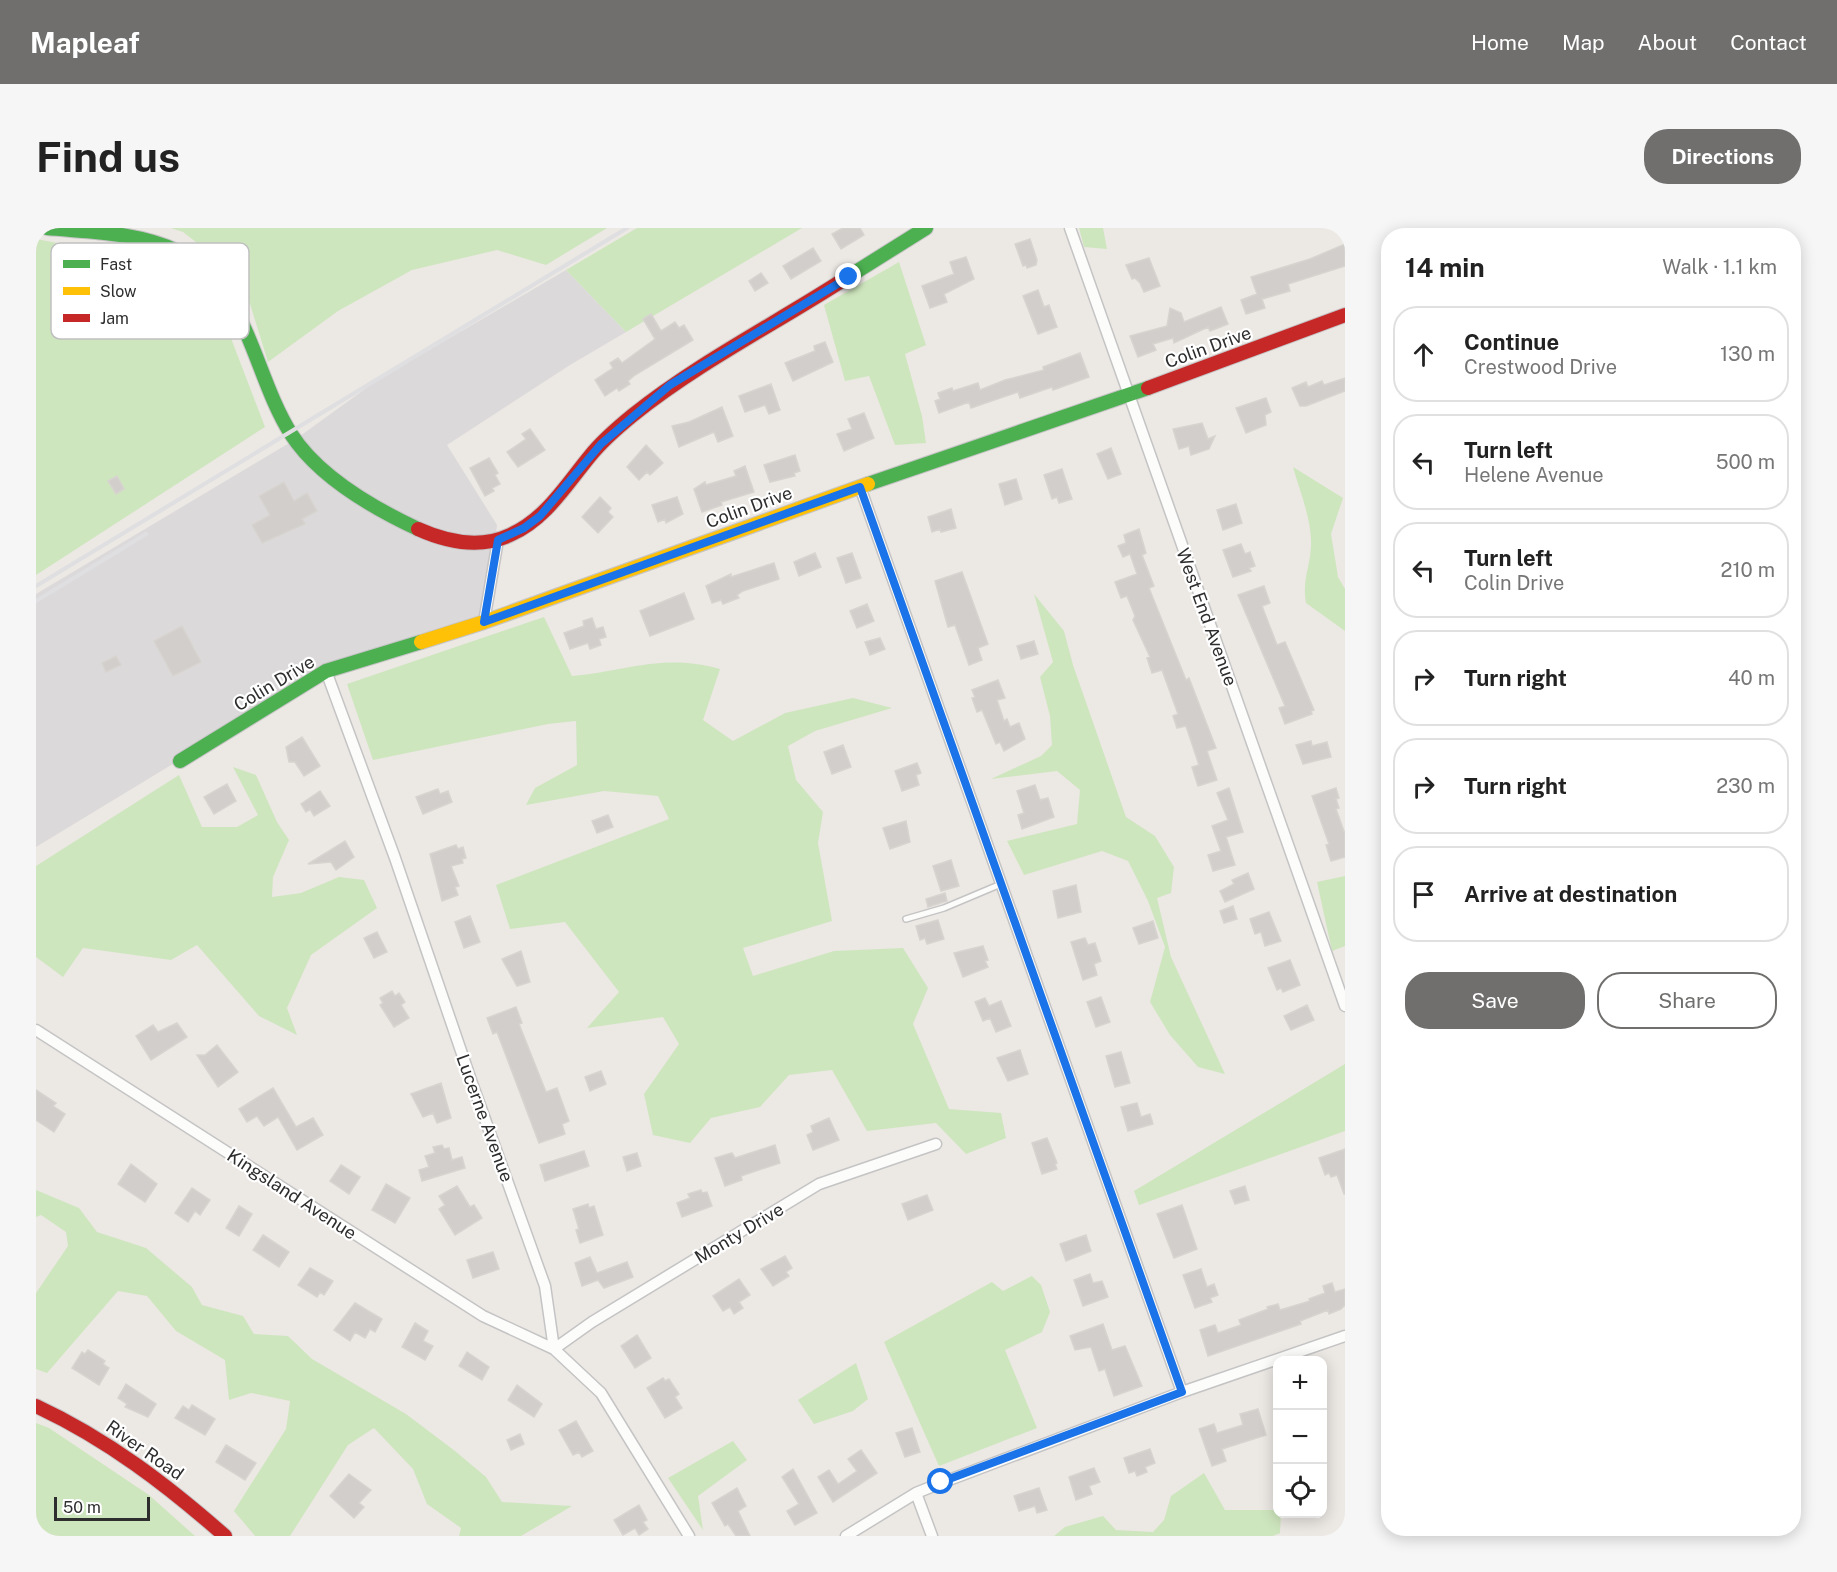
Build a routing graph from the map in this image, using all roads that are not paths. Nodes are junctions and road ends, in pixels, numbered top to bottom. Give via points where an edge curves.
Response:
1 (47, 228) edge
2 (926, 228) edge
3 (1070, 228) edge
4 (155, 243) edge
5 (1345, 315) edge
6 (249, 339) edge
7 (1128, 395) junction
8 (860, 487) junction
9 (498, 540) junction
10 (484, 622) junction
11 (326, 671) junction
12 (180, 761) dead end
13 (1001, 884) junction
14 (906, 919) dead end
15 (1345, 1005) edge
16 (36, 1030) edge
17 (936, 1144) dead end
18 (1345, 1336) edge
19 (554, 1349) junction
20 (1182, 1392) junction
21 (36, 1406) edge
22 (916, 1493) junction
23 (225, 1536) edge
24 (689, 1536) edge
25 (846, 1536) edge
26 (932, 1536) edge

1 - 4 street
2 - 9 street via 670,385 601,444 540,516
3 - 7 street, West End Avenue
5 - 7 street, Colin Drive
6 - 9 street via 282,418 318,465 367,500 429,534 459,543
7 - 8 street, Colin Drive
7 - 15 street, West End Avenue
8 - 10 street, Colin Drive
8 - 13 street
9 - 10 street
10 - 11 street, Colin Drive
11 - 12 street, Colin Drive
11 - 19 street, Lucerne Avenue via 545,1286
13 - 14 lane
13 - 20 street
16 - 19 street, Kingsland Avenue via 483,1316
17 - 19 street, Monty Drive via 819,1184
18 - 20 street
19 - 24 street via 601,1393
20 - 22 street
21 - 23 street, River Road via 79,1426 121,1453
22 - 25 street
22 - 26 street

